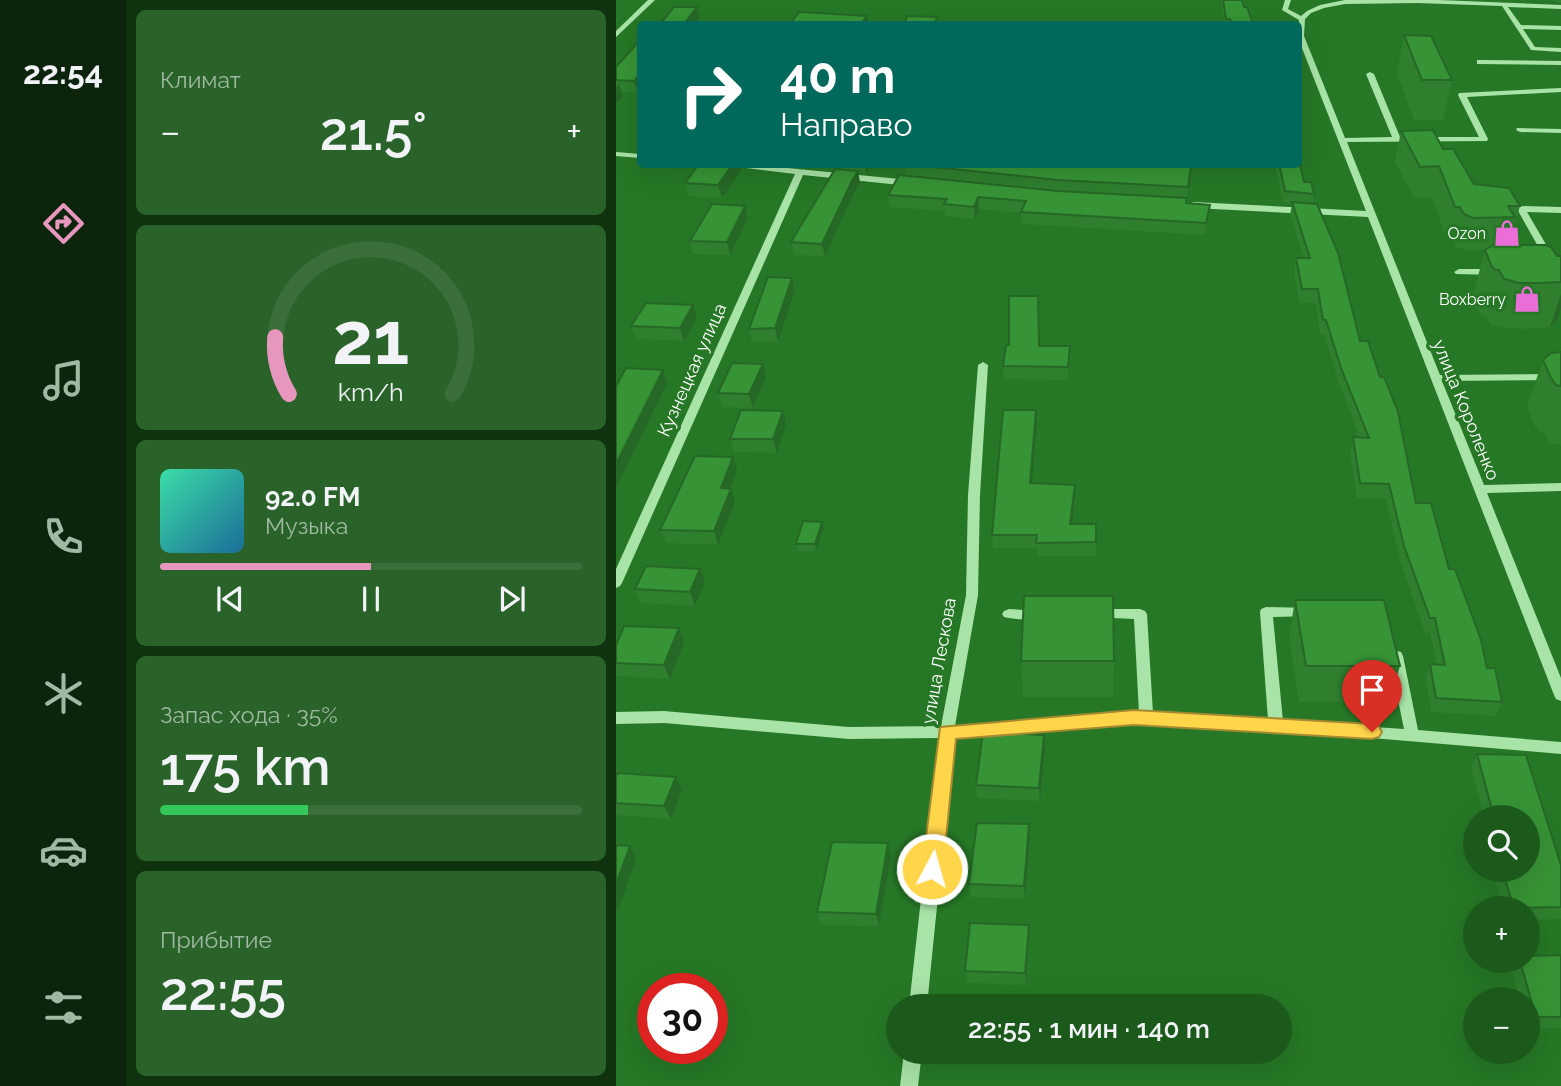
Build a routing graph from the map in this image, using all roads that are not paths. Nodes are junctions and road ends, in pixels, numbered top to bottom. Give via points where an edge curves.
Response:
1 (652, 0) edge
2 (1288, 0) edge
3 (1504, 5) junction
4 (1561, 7) edge
5 (1302, 19) joint
6 (1517, 27) junction
7 (1561, 28) edge
8 (616, 35) edge
9 (1302, 39) edge
10 (1561, 50) edge
11 (1480, 62) dead end
12 (1561, 63) edge
13 (1370, 74) dead end
14 (1561, 90) edge
15 (1520, 130) dead end
16 (1561, 131) edge
17 (1397, 139) junction
18 (1341, 140) junction
19 (616, 154) edge
20 (637, 156) edge
21 (759, 168) edge
22 (800, 172) junction
23 (922, 184) edge
24 (1178, 204) edge
25 (1561, 210) edge
26 (1370, 214) junction
27 (1537, 271) edge
28 (1459, 272) dead end
29 (1511, 272) edge
30 (1560, 275) edge
31 (983, 365) dead end
32 (1561, 377) edge
33 (1435, 378) junction
34 (1561, 487) edge
35 (1479, 489) junction
36 (616, 583) edge
37 (1320, 613) edge
38 (1009, 614) dead end
39 (1048, 614) edge
40 (1088, 614) edge
41 (1393, 641) edge
42 (1561, 695) edge
43 (616, 718) edge
44 (1146, 718) junction
45 (1276, 726) junction
46 (947, 732) junction
47 (1412, 735) junction
48 (1561, 748) edge
49 (919, 994) edge
50 (912, 1064) edge
51 (909, 1086) edge

1 - 8 street
2 - 5 street via 1286,10
3 - 4 street
3 - 5 street via 1345,2 1322,6
3 - 6 street
6 - 7 street
6 - 10 street via 1533,49
9 - 18 street, улица Короленко
11 - 12 street
13 - 17 street
14 - 17 street via 1462,95 1484,138
15 - 16 street
17 - 18 street
18 - 26 street, улица Короленко
19 - 20 street
21 - 22 street
22 - 23 street
22 - 36 street, Кузнецкая улица
24 - 26 street
25 - 30 street via 1521,209
26 - 33 street, улица Короленко
27 - 30 street
28 - 29 street
31 - 46 street, улица Лескова via 972,595
32 - 33 street
33 - 35 street, улица Короленко
34 - 35 street
35 - 42 street, улица Короленко
37 - 45 street via 1266,612
38 - 39 street
40 - 44 street via 1140,614
41 - 47 street
43 - 46 street via 664,717 849,733
44 - 45 street
44 - 46 street
45 - 47 street
46 - 49 street, улица Лескова
47 - 48 street
50 - 51 street

